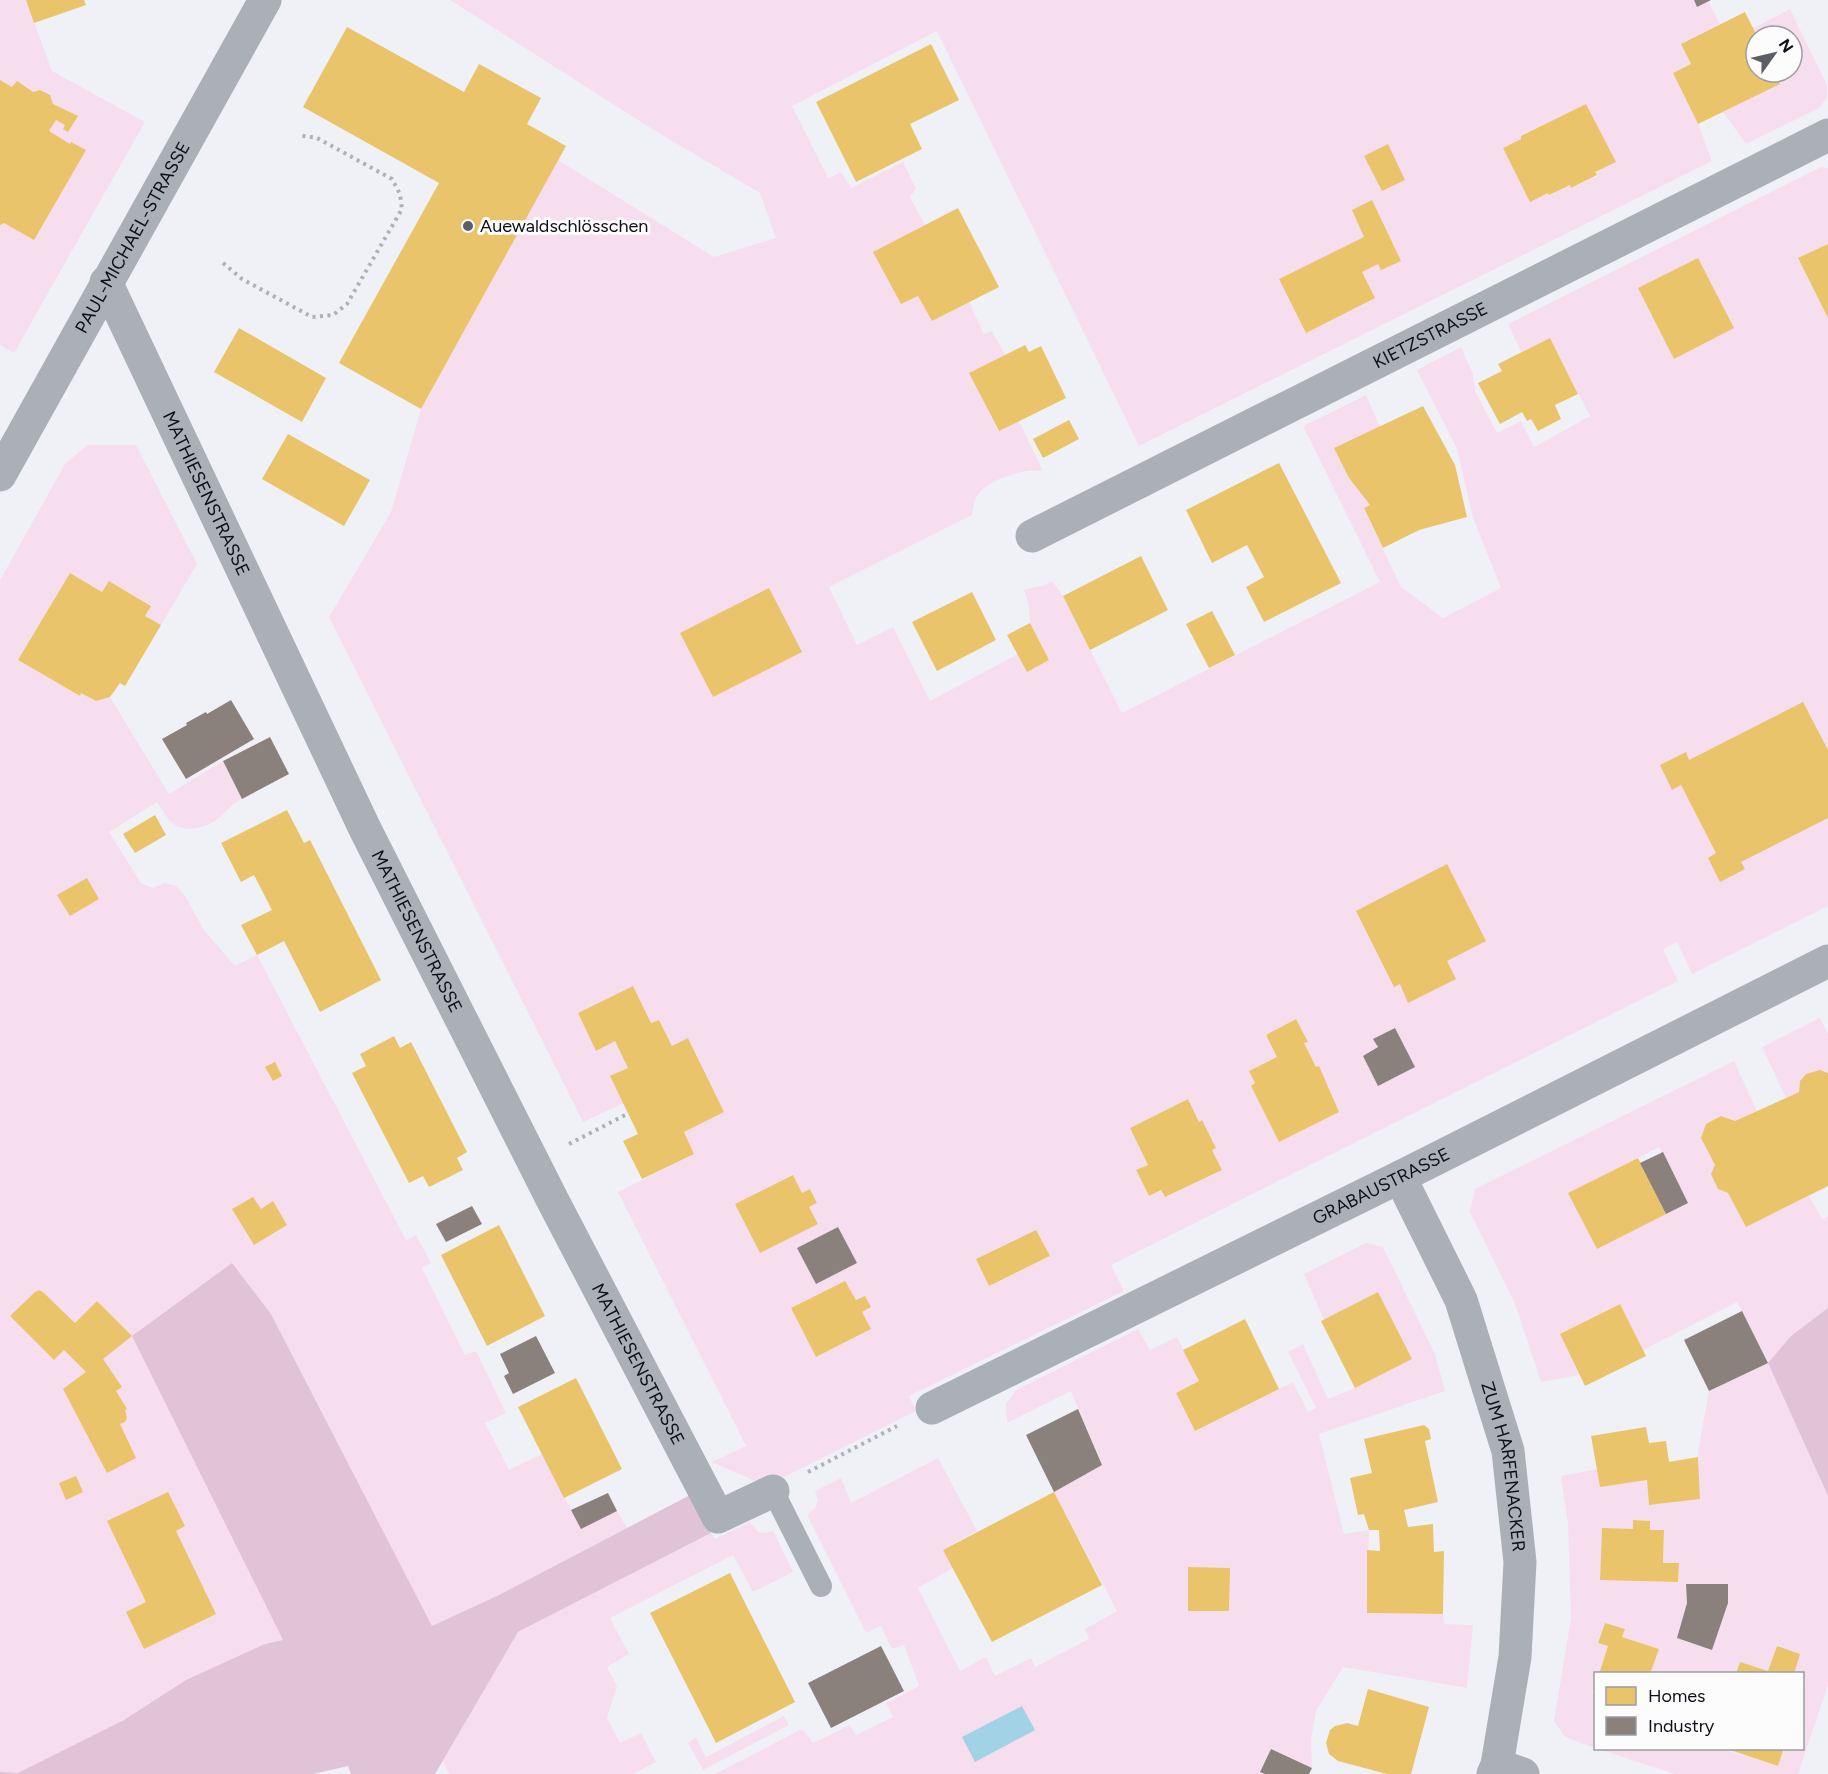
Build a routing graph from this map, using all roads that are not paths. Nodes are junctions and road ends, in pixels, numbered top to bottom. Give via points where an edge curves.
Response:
1 (265, 0) edge
2 (1828, 135) edge
3 (106, 282) junction
4 (0, 475) edge
5 (1032, 536) dead end
6 (1828, 961) edge
7 (1400, 1177) junction
8 (932, 1408) road end
9 (773, 1491) joint
10 (821, 1586) dead end
11 (1504, 1771) edge

1 - 3 street, PAUL-MICHAEL-STRASSE
2 - 5 street, KIETZSTRASSE
3 - 4 street, PAUL-MICHAEL-STRASSE
3 - 9 street, MATHIESENSTRASSE via 365,830 718,1516
6 - 7 street, GRABAUSTRASSE
7 - 8 street, GRABAUSTRASSE
7 - 11 street, ZUM HARFENACKER via 1461,1300 1508,1451 1520,1562
9 - 10 lane

